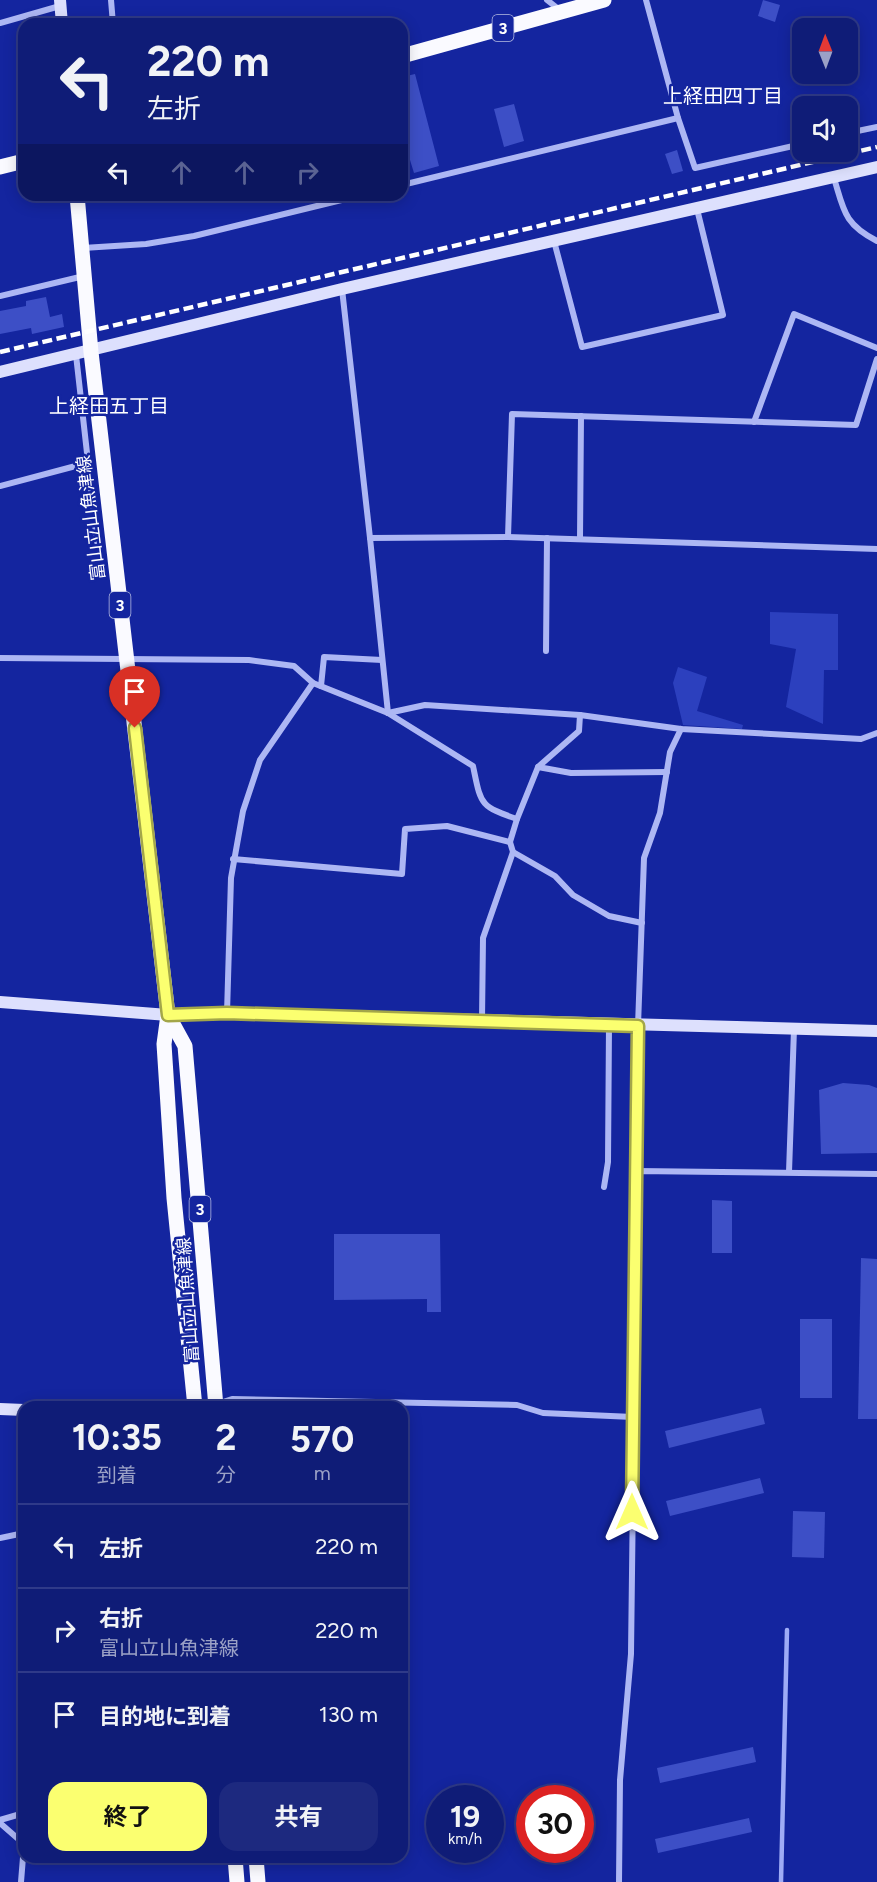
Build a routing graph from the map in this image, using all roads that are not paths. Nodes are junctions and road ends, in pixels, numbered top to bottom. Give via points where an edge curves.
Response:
1 (111, 0) edge
2 (547, 0) edge
3 (603, 0) edge
4 (646, 0) edge
5 (60, 3) edge
6 (563, 12) junction
7 (61, 18) edge
8 (112, 18) edge
9 (0, 23) edge
10 (408, 54) edge
11 (678, 118) junction
12 (877, 127) edge
13 (858, 132) edge
14 (792, 146) edge
15 (18, 162) edge
16 (0, 167) edge
17 (877, 167) edge
18 (834, 178) junction
19 (408, 184) edge
20 (78, 201) edge
21 (324, 201) edge
22 (697, 209) junction
23 (554, 241) junction
24 (877, 241) edge
25 (82, 248) junction
26 (85, 276) junction
27 (342, 290) junction
28 (0, 296) edge
29 (877, 348) edge
30 (83, 353) junction
31 (877, 359) edge
32 (0, 372) edge
33 (581, 416) junction
34 (754, 422) junction
35 (87, 464) junction
36 (0, 486) edge
37 (508, 537) junction
38 (370, 538) junction
39 (547, 538) junction
40 (580, 539) junction
41 (97, 542) dead end
42 (877, 549) edge
43 (546, 651) dead end
44 (0, 658) edge
45 (127, 659) junction
46 (382, 660) junction
47 (313, 683) junction
48 (321, 686) junction
49 (388, 713) junction
50 (580, 715) junction
51 (681, 729) junction
52 (877, 733) edge
53 (538, 767) junction
54 (667, 772) junction
55 (517, 819) junction
56 (510, 842) junction
57 (513, 852) junction
58 (233, 859) junction
59 (642, 923) junction
60 (0, 1002) edge
61 (227, 1013) junction
62 (168, 1015) junction
63 (482, 1021) junction
64 (609, 1025) junction
65 (638, 1026) junction
66 (794, 1029) junction
67 (877, 1031) edge
68 (637, 1171) junction
69 (789, 1172) junction
70 (877, 1174) edge
71 (604, 1187) dead end
72 (194, 1401) edge
73 (214, 1401) edge
74 (227, 1401) edge
75 (327, 1401) edge
76 (408, 1403) edge
77 (0, 1409) edge
78 (18, 1410) edge
79 (633, 1417) junction
80 (18, 1534) edge
81 (0, 1538) edge
82 (18, 1815) edge
83 (0, 1822) edge
84 (18, 1839) edge
85 (23, 1863) edge
86 (236, 1863) edge
87 (256, 1863) edge
88 (21, 1882) edge
89 (237, 1882) edge
90 (258, 1882) edge
91 (619, 1882) edge

1 - 8 street
2 - 6 street
3 - 6 main road, 3
4 - 11 street
5 - 7 street
5 - 9 street
6 - 10 main road, 3
11 - 14 street via 695,168
11 - 19 street
12 - 13 street
15 - 16 main road
17 - 18 street
18 - 22 street
18 - 24 street via 845,215 859,232
20 - 25 main road, 富山立山魚津線 / 3
21 - 25 street via 156,243
22 - 23 street
22 - 23 street via 723,315 593,345 582,347
23 - 27 street
25 - 26 main road, 富山立山魚津線 / 3
26 - 28 street
26 - 30 main road, 富山立山魚津線 / 3
27 - 30 street
27 - 38 street
29 - 34 street via 794,314
30 - 32 street
30 - 35 street
30 - 45 main road, 富山立山魚津線 / 3
31 - 34 street via 856,425
33 - 34 street
33 - 37 street via 512,414
33 - 40 street
35 - 36 street
35 - 41 street
37 - 38 street
37 - 39 street
38 - 46 street
39 - 40 street
39 - 43 street
40 - 42 street
44 - 45 street
45 - 47 street via 249,660 294,666
45 - 62 main road, 富山立山魚津線 / 3
46 - 48 street via 324,657
46 - 49 street
47 - 48 street
47 - 58 street via 260,760
48 - 49 street
49 - 50 street via 425,705
49 - 55 street via 473,766 481,800 491,810
50 - 51 street
50 - 53 street via 579,731
51 - 52 street via 861,740
51 - 54 street via 670,752
53 - 54 street via 571,773
53 - 55 street
54 - 59 street via 660,813 645,858
55 - 56 street
56 - 57 street
56 - 58 street via 447,826 405,829 402,874
57 - 59 street via 555,876 573,895 609,916
57 - 63 street via 483,938
58 - 61 street
59 - 65 street
60 - 62 street
61 - 62 street
61 - 63 street
62 - 72 main road, 富山立山魚津線 / 3 via 164,1044 174,1198
62 - 73 main road, 富山立山魚津線 / 3 via 185,1046
63 - 64 street
64 - 65 street
64 - 71 street via 608,1161
65 - 66 street
65 - 68 street
66 - 67 street
66 - 69 street
68 - 69 street
68 - 79 street
69 - 70 street
74 - 75 street
76 - 79 street via 518,1405 543,1413
77 - 78 street
79 - 91 street via 631,1654 620,1780
80 - 81 street
82 - 83 street
83 - 84 street
85 - 88 street
86 - 89 main road
87 - 90 main road

